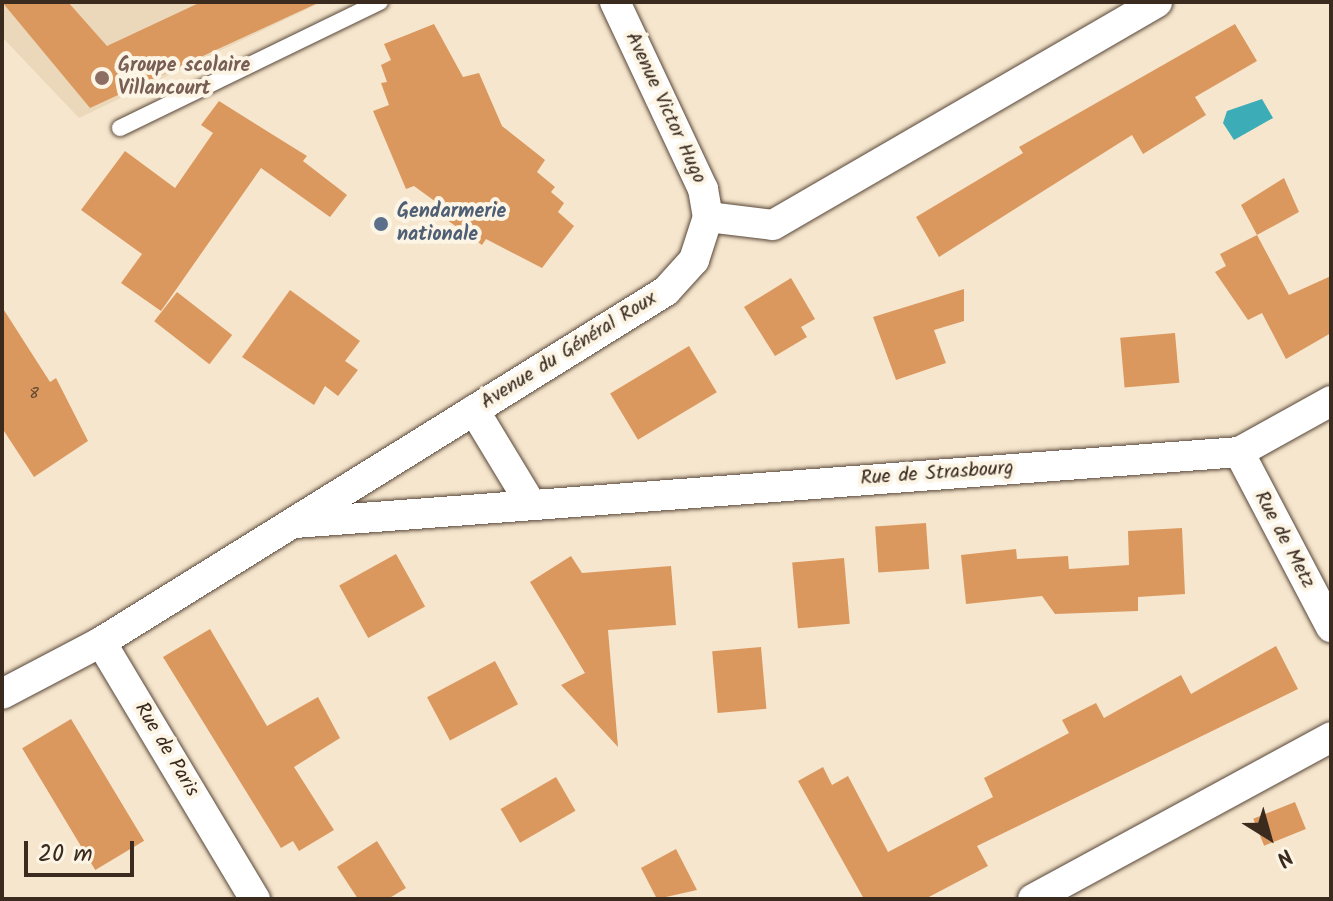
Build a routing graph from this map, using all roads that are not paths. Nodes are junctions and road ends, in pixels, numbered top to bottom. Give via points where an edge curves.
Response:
1 (380, 2) edge
2 (615, 2) edge
3 (1157, 2) edge
4 (120, 128) dead end
5 (708, 217) junction
6 (1331, 401) edge
7 (474, 410) junction
8 (1239, 452) junction
9 (531, 504) junction
10 (289, 523) junction
11 (1331, 627) edge
12 (101, 642) junction
13 (2, 694) edge
14 (1331, 737) edge
15 (1051, 895) edge
16 (255, 899) edge

1 - 4 lane
2 - 5 street, Avenue Victor Hugo via 703,189
3 - 5 street via 773,225
5 - 7 street, Avenue du Général Roux via 694,260 666,291
6 - 8 street, Rue de Strasbourg
7 - 9 street
7 - 10 street, Avenue du Général Roux
8 - 9 street, Rue de Strasbourg
8 - 11 street, Rue de Metz
9 - 10 street, Rue de Strasbourg
10 - 12 street, Avenue du Général Roux
12 - 13 street, Avenue du Général Roux
12 - 16 street, Rue de Paris
14 - 15 street

